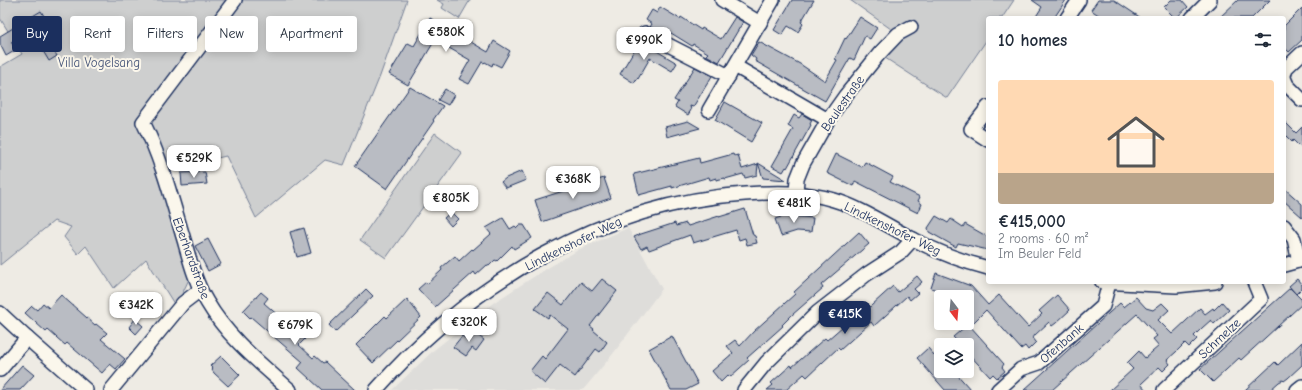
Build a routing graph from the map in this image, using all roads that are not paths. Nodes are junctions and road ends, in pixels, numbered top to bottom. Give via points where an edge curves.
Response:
1 (235, 0) edge
2 (722, 0) edge
3 (773, 0) edge
4 (1079, 0) edge
5 (1210, 0) edge
6 (1068, 16) edge
7 (1194, 16) edge
8 (760, 23) junction
9 (911, 27) dead end
10 (645, 33) dead end
11 (1302, 53) edge
12 (1286, 68) edge
13 (732, 71) junction
14 (1286, 83) edge
15 (1302, 100) edge
16 (709, 110) dead end
17 (986, 110) edge
18 (828, 120) junction
19 (986, 139) edge
20 (796, 193) junction
21 (1286, 229) edge
22 (913, 239) junction
23 (1301, 260) edge
24 (1286, 264) edge
25 (986, 267) edge
26 (1106, 284) edge
27 (1141, 284) edge
28 (1196, 284) edge
29 (1255, 284) edge
30 (200, 290) junction
31 (0, 313) edge
32 (27, 338) junction
33 (0, 370) edge
34 (1302, 386) edge
35 (86, 390) edge
36 (111, 390) edge
37 (290, 390) edge
38 (376, 390) edge
39 (744, 390) edge
40 (998, 390) edge
41 (1164, 390) edge
42 (1297, 390) edge

1 - 30 street, Eberhardstraße via 143,122 162,168
2 - 8 street
3 - 8 street
4 - 6 street
5 - 7 street
8 - 13 street
9 - 18 street, Beulestraße via 898,34 879,54
10 - 13 street
11 - 12 street
13 - 16 street
13 - 18 street
14 - 15 street
17 - 19 street via 971,129
18 - 20 street, Beulestraße via 803,164 797,179
20 - 22 street, Lindkenshofer Weg via 811,194 857,208
20 - 38 street, Lindkenshofer Weg via 725,195 694,200 630,216 606,225 550,252 475,299 425,340
21 - 23 street via 1294,239
22 - 25 street, Lindkenshofer Weg via 944,254
22 - 39 street via 901,252 867,274 818,312 766,363
23 - 24 street
26 - 40 street, Ofenbank via 1103,306 1039,363 1021,369
27 - 28 street
29 - 41 street, Schmelze via 1261,299
30 - 36 street via 183,303
30 - 37 street, Eberhardstraße via 216,317 237,343
31 - 32 street
32 - 33 street
32 - 35 street
34 - 42 street

